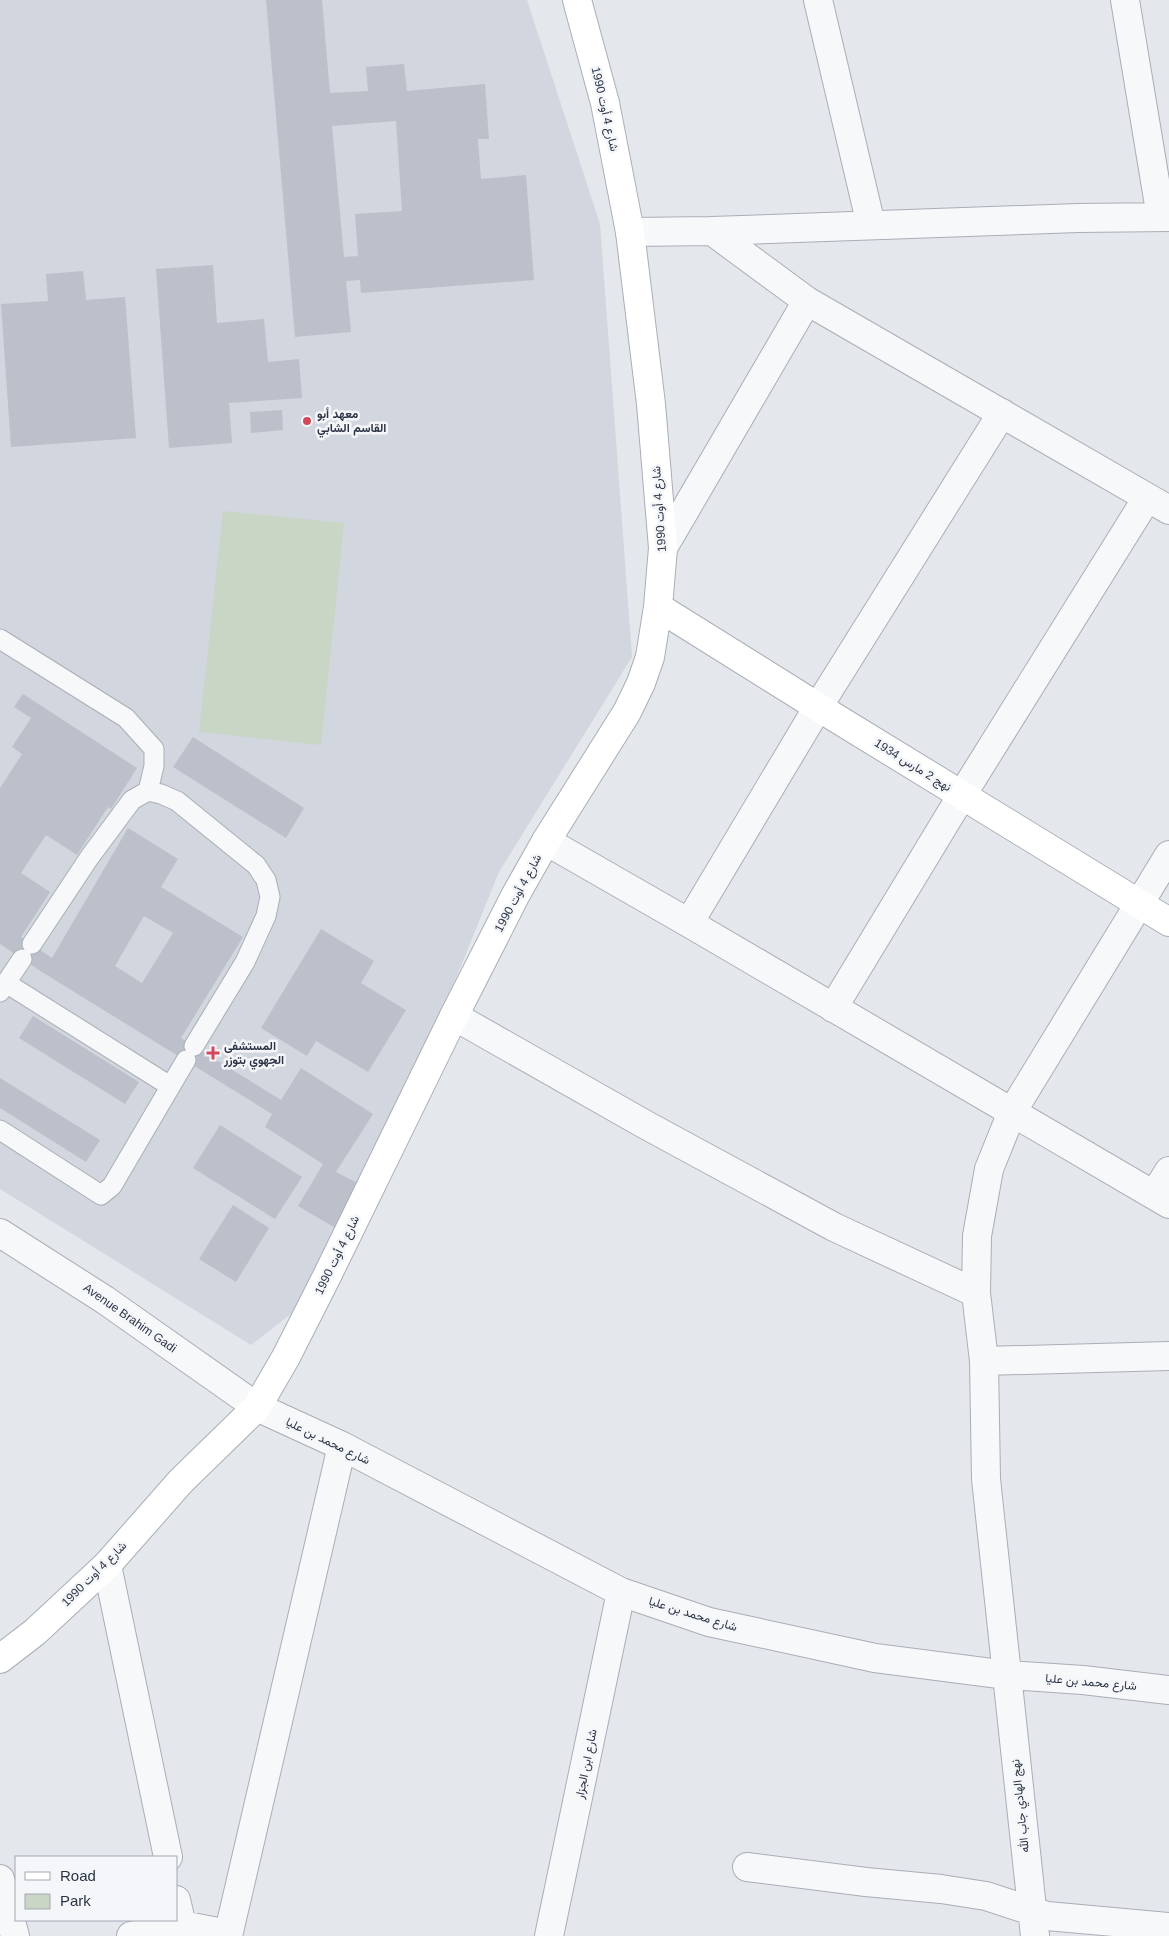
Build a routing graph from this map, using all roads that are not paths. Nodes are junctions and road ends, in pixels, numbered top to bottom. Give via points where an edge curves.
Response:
1 (577, 0) edge
2 (818, 0) edge
3 (1124, 0) edge
4 (1165, 217) edge
5 (871, 225) junction
6 (712, 231) junction
7 (630, 232) junction
8 (807, 301) junction
9 (1002, 413) junction
10 (1158, 504) edge
11 (663, 548) junction
12 (658, 607) junction
13 (0, 638) edge
14 (818, 707) junction
15 (148, 791) junction
16 (962, 795) junction
17 (546, 841) junction
18 (1169, 855) edge
19 (1139, 902) junction
20 (1169, 922) edge
21 (689, 923) junction
22 (3, 988) edge
23 (833, 1008) junction
24 (454, 1016) junction
25 (170, 1086) junction
26 (1012, 1112) junction
27 (0, 1130) edge
28 (1169, 1171) edge
29 (1162, 1200) edge
30 (0, 1233) edge
31 (976, 1293) junction
32 (1169, 1356) edge
33 (984, 1361) junction
34 (257, 1407) junction
35 (342, 1446) junction
36 (107, 1565) junction
37 (621, 1592) junction
38 (0, 1659) edge
39 (1007, 1675) junction
40 (1169, 1690) edge
41 (168, 1856) edge
42 (747, 1867) dead end
43 (0, 1879) edge
44 (179, 1912) edge
45 (161, 1921) edge
46 (1033, 1924) edge
47 (1169, 1927) edge
48 (228, 1935) edge
49 (16, 1936) edge
50 (131, 1936) edge
51 (549, 1936) edge

1 - 7 street, شارع 4 أوت 1990 via 605,103
2 - 5 street
3 - 4 street
4 - 5 street
5 - 6 street
6 - 7 street
6 - 8 street
7 - 11 street, شارع 4 أوت 1990 via 651,404
8 - 9 street
8 - 11 street
9 - 10 street
9 - 14 street
10 - 16 street
11 - 12 street, شارع 4 أوت 1990
12 - 14 street, نهج 2 مارس 1934
12 - 17 street, شارع 4 أوت 1990 via 650,657 641,683 627,712
13 - 15 lane via 126,718 154,749
14 - 16 street, نهج 2 مارس 1934
14 - 21 street
15 - 22 lane via 132,800 89,858
15 - 25 lane via 177,801 256,865 266,880 270,897 266,916 245,962
16 - 19 street, نهج 2 مارس 1934
16 - 23 street
17 - 21 street
17 - 24 street, شارع 4 أوت 1990
18 - 19 street, نهج الهادي جاب الله
19 - 20 street, نهج 2 مارس 1934
19 - 26 street, نهج الهادي جاب الله
21 - 23 street
22 - 25 lane
23 - 26 street
24 - 31 street via 834,1227
24 - 34 street, شارع 4 أوت 1990 via 317,1296
25 - 27 lane via 112,1186 101,1195
26 - 29 street
26 - 31 street, نهج الهادي جاب الله via 989,1169 978,1236
28 - 29 street
30 - 34 street, Avenue Brahim Gadi via 105,1300
31 - 33 street, نهج الهادي جاب الله
32 - 33 street
33 - 39 street, نهج الهادي جاب الله via 986,1479
34 - 35 street, شارع محمد بن عليا
34 - 36 street, شارع 4 أوت 1990 via 181,1481
35 - 37 street, شارع محمد بن عليا
35 - 48 street
36 - 38 street, شارع 4 أوت 1990 via 35,1632
36 - 41 street
37 - 39 street, شارع محمد بن عليا via 709,1622 874,1658
37 - 51 street, شارع ابن الجزار
39 - 40 street, شارع محمد بن عليا
39 - 46 street, نهج الهادي جاب الله
42 - 46 street via 986,1896 1010,1903
43 - 49 street
44 - 48 street
45 - 50 street
46 - 47 street via 1047,1916

